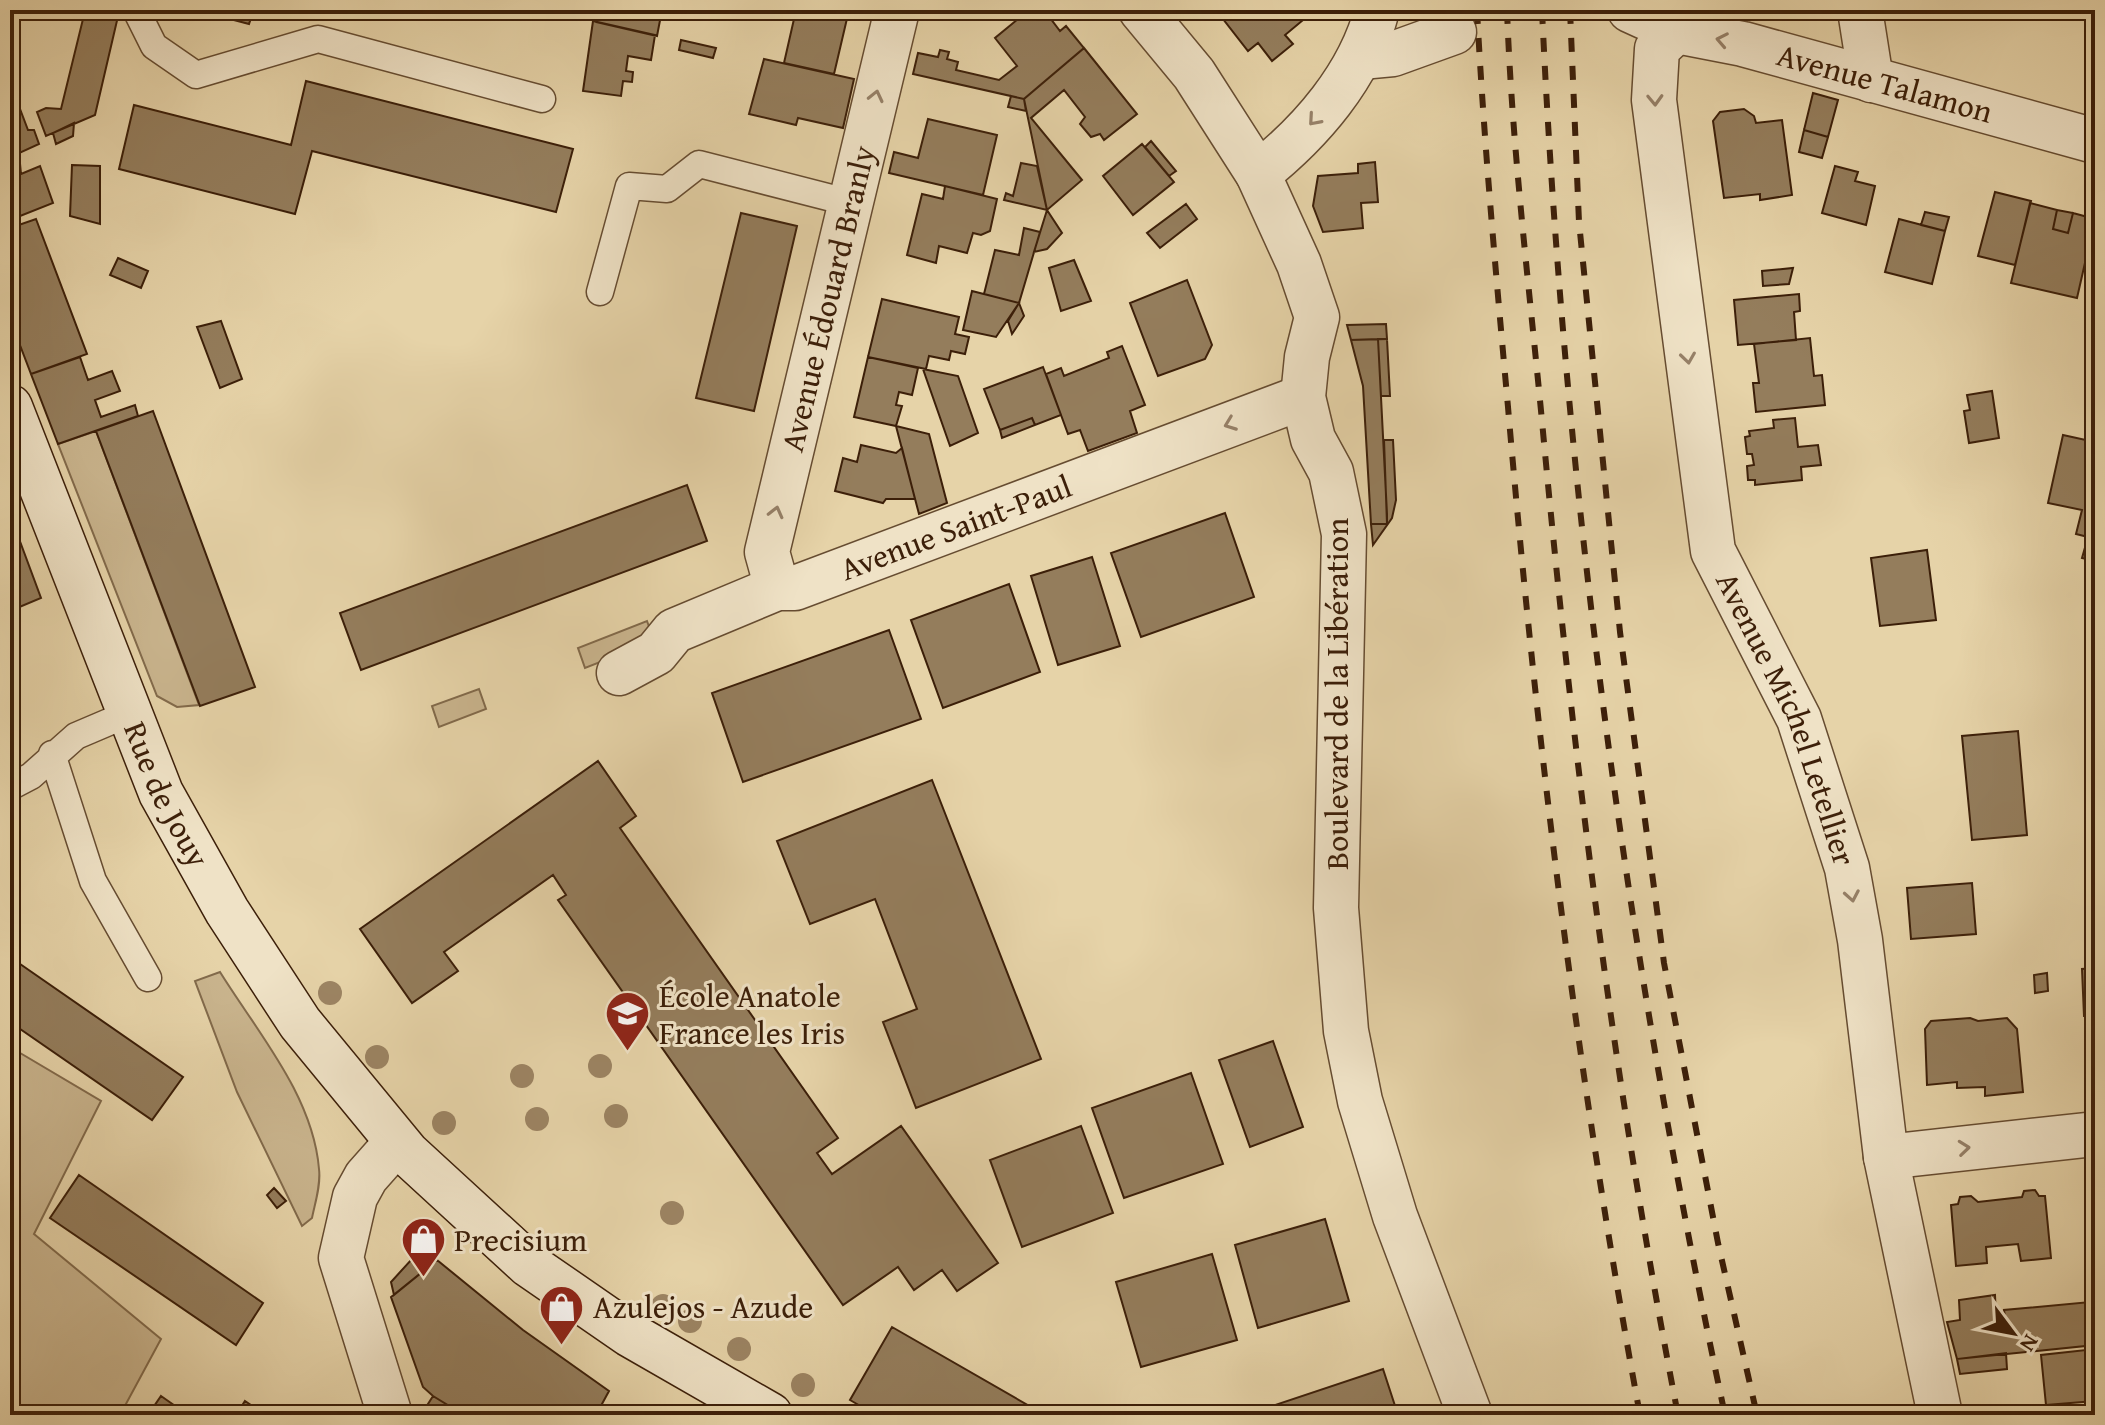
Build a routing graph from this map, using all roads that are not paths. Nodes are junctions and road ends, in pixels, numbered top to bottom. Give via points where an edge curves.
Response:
1 (136, 10) edge
2 (897, 10) edge
3 (1141, 10) edge
4 (1377, 10) edge
5 (1630, 10) edge
6 (1860, 10) edge
7 (1676, 31) junction
8 (1454, 32) dead end
9 (1361, 57) junction
10 (1871, 80) junction
11 (542, 99) dead end
12 (2095, 141) edge
13 (1258, 174) junction
14 (851, 203) junction
15 (600, 292) dead end
16 (1303, 397) junction
17 (10, 407) edge
18 (777, 588) junction
19 (619, 673) dead end
20 (130, 713) junction
21 (52, 754) junction
22 (10, 787) edge
23 (148, 978) dead end
24 (2095, 1134) edge
25 (397, 1142) junction
26 (1886, 1157) junction
27 (390, 1415) edge
28 (770, 1415) edge
29 (1470, 1415) edge
30 (1940, 1415) edge

1 - 11 lane via 154,46 196,75 318,39
14 -> 2 street, Avenue Édouard Branly
3 - 13 street, Boulevard de la Libération via 1194,74
4 - 9 street
5 - 7 street, Avenue Talamon
6 - 10 street
10 -> 7 street, Avenue Talamon
7 -> 26 street, Avenue Michel Letellier via 1657,49 1654,100 1713,551 1799,719 1847,868
8 - 9 street via 1393,54
9 -> 13 street via 1287,151
10 - 12 street, Avenue Talamon
13 - 16 street, Boulevard de la Libération via 1317,317
14 - 15 lane via 699,164 667,189 629,186
18 -> 14 street, Avenue Édouard Branly via 767,552
16 -> 18 street, Avenue Saint-Paul via 795,588
16 - 29 street, Boulevard de la Libération via 1313,439 1331,472 1344,534 1336,908 1346,1031 1360,1101 1395,1216
17 - 20 street, Rue de Jouy
18 - 19 street, Avenue Saint-Paul via 674,631 656,653
20 - 21 lane via 76,736
20 - 25 street, Rue de Jouy via 161,793 232,920 300,1023
21 - 22 lane via 31,776
21 - 23 lane via 93,881
26 -> 24 street
25 - 27 street via 355,1197 341,1258
25 - 28 street, Rue de Jouy via 529,1265 629,1334
26 - 30 street, Avenue Michel Letellier

